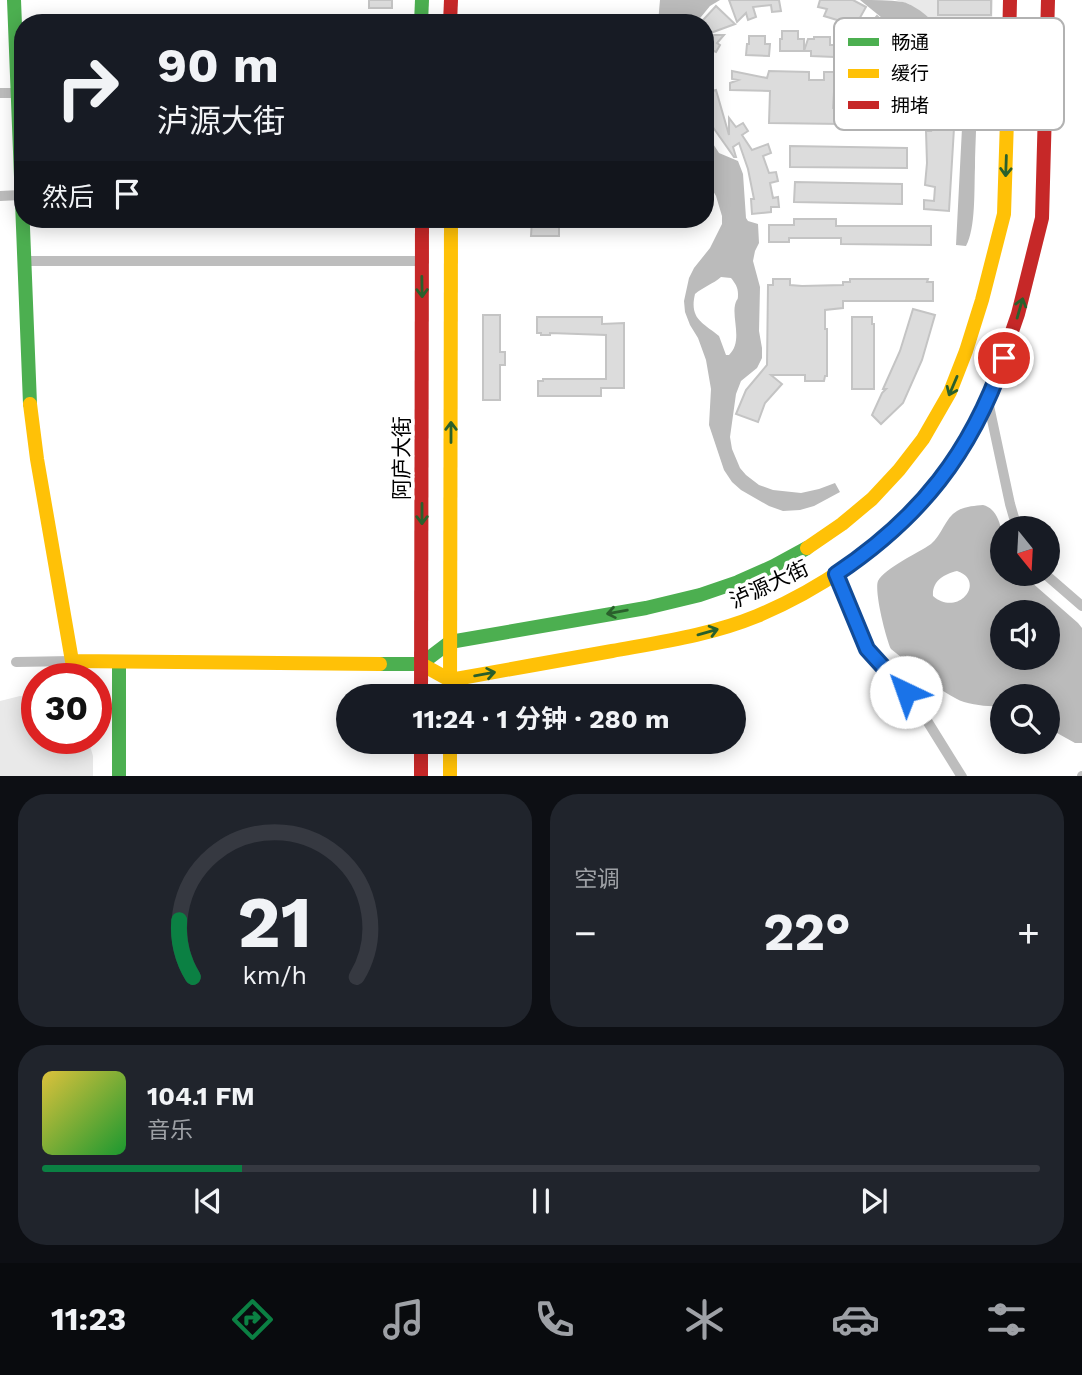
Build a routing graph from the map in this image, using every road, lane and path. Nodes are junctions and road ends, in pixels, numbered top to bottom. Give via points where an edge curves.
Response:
1 (1010, 0) edge
2 (1048, 0) edge
3 (1009, 18) edge
4 (1048, 18) edge
5 (1006, 130) edge
6 (1044, 130) edge
7 (24, 228) edge
8 (29, 228) edge
9 (422, 228) edge
10 (451, 228) edge
11 (27, 261) junction
12 (422, 261) junction
13 (988, 401) junction
14 (1014, 516) edge
15 (836, 574) junction
16 (1059, 586) edge
17 (1082, 606) edge
18 (450, 642) junction
19 (16, 662) dead end
20 (76, 662) junction
21 (119, 662) junction
22 (421, 664) junction
23 (450, 680) junction
24 (421, 684) edge
25 (450, 684) edge
26 (421, 754) edge
27 (450, 754) edge
28 (119, 776) edge
29 (421, 776) edge
30 (450, 776) edge
31 (962, 776) edge

1 -> 3 main road
4 -> 2 main road, 泸源大街
5 -> 18 main road via 1004,214 982,303 953,386 928,432 864,506 788,559 701,595
13 -> 6 main road, 泸源大街 via 1018,314 1042,218
7 - 11 main road
8 - 11 main road
9 - 12 main road, 阿庐大街
18 -> 10 main road
11 - 12 street
11 - 20 main road via 40,422
12 -> 22 main road, 阿庐大街
13 - 14 street
13 - 15 main road, 泸源大街 via 953,463 924,500 871,550
23 -> 15 main road, 泸源大街 via 711,631 782,604
15 - 31 street via 867,649 916,703
16 - 17 street
18 - 22 main road
18 - 23 main road
19 - 20 street
20 - 21 main road
21 - 22 main road
21 - 28 main road
22 - 23 main road
22 - 24 main road, 阿庐大街
23 - 25 main road
26 - 29 main road
27 - 30 main road

